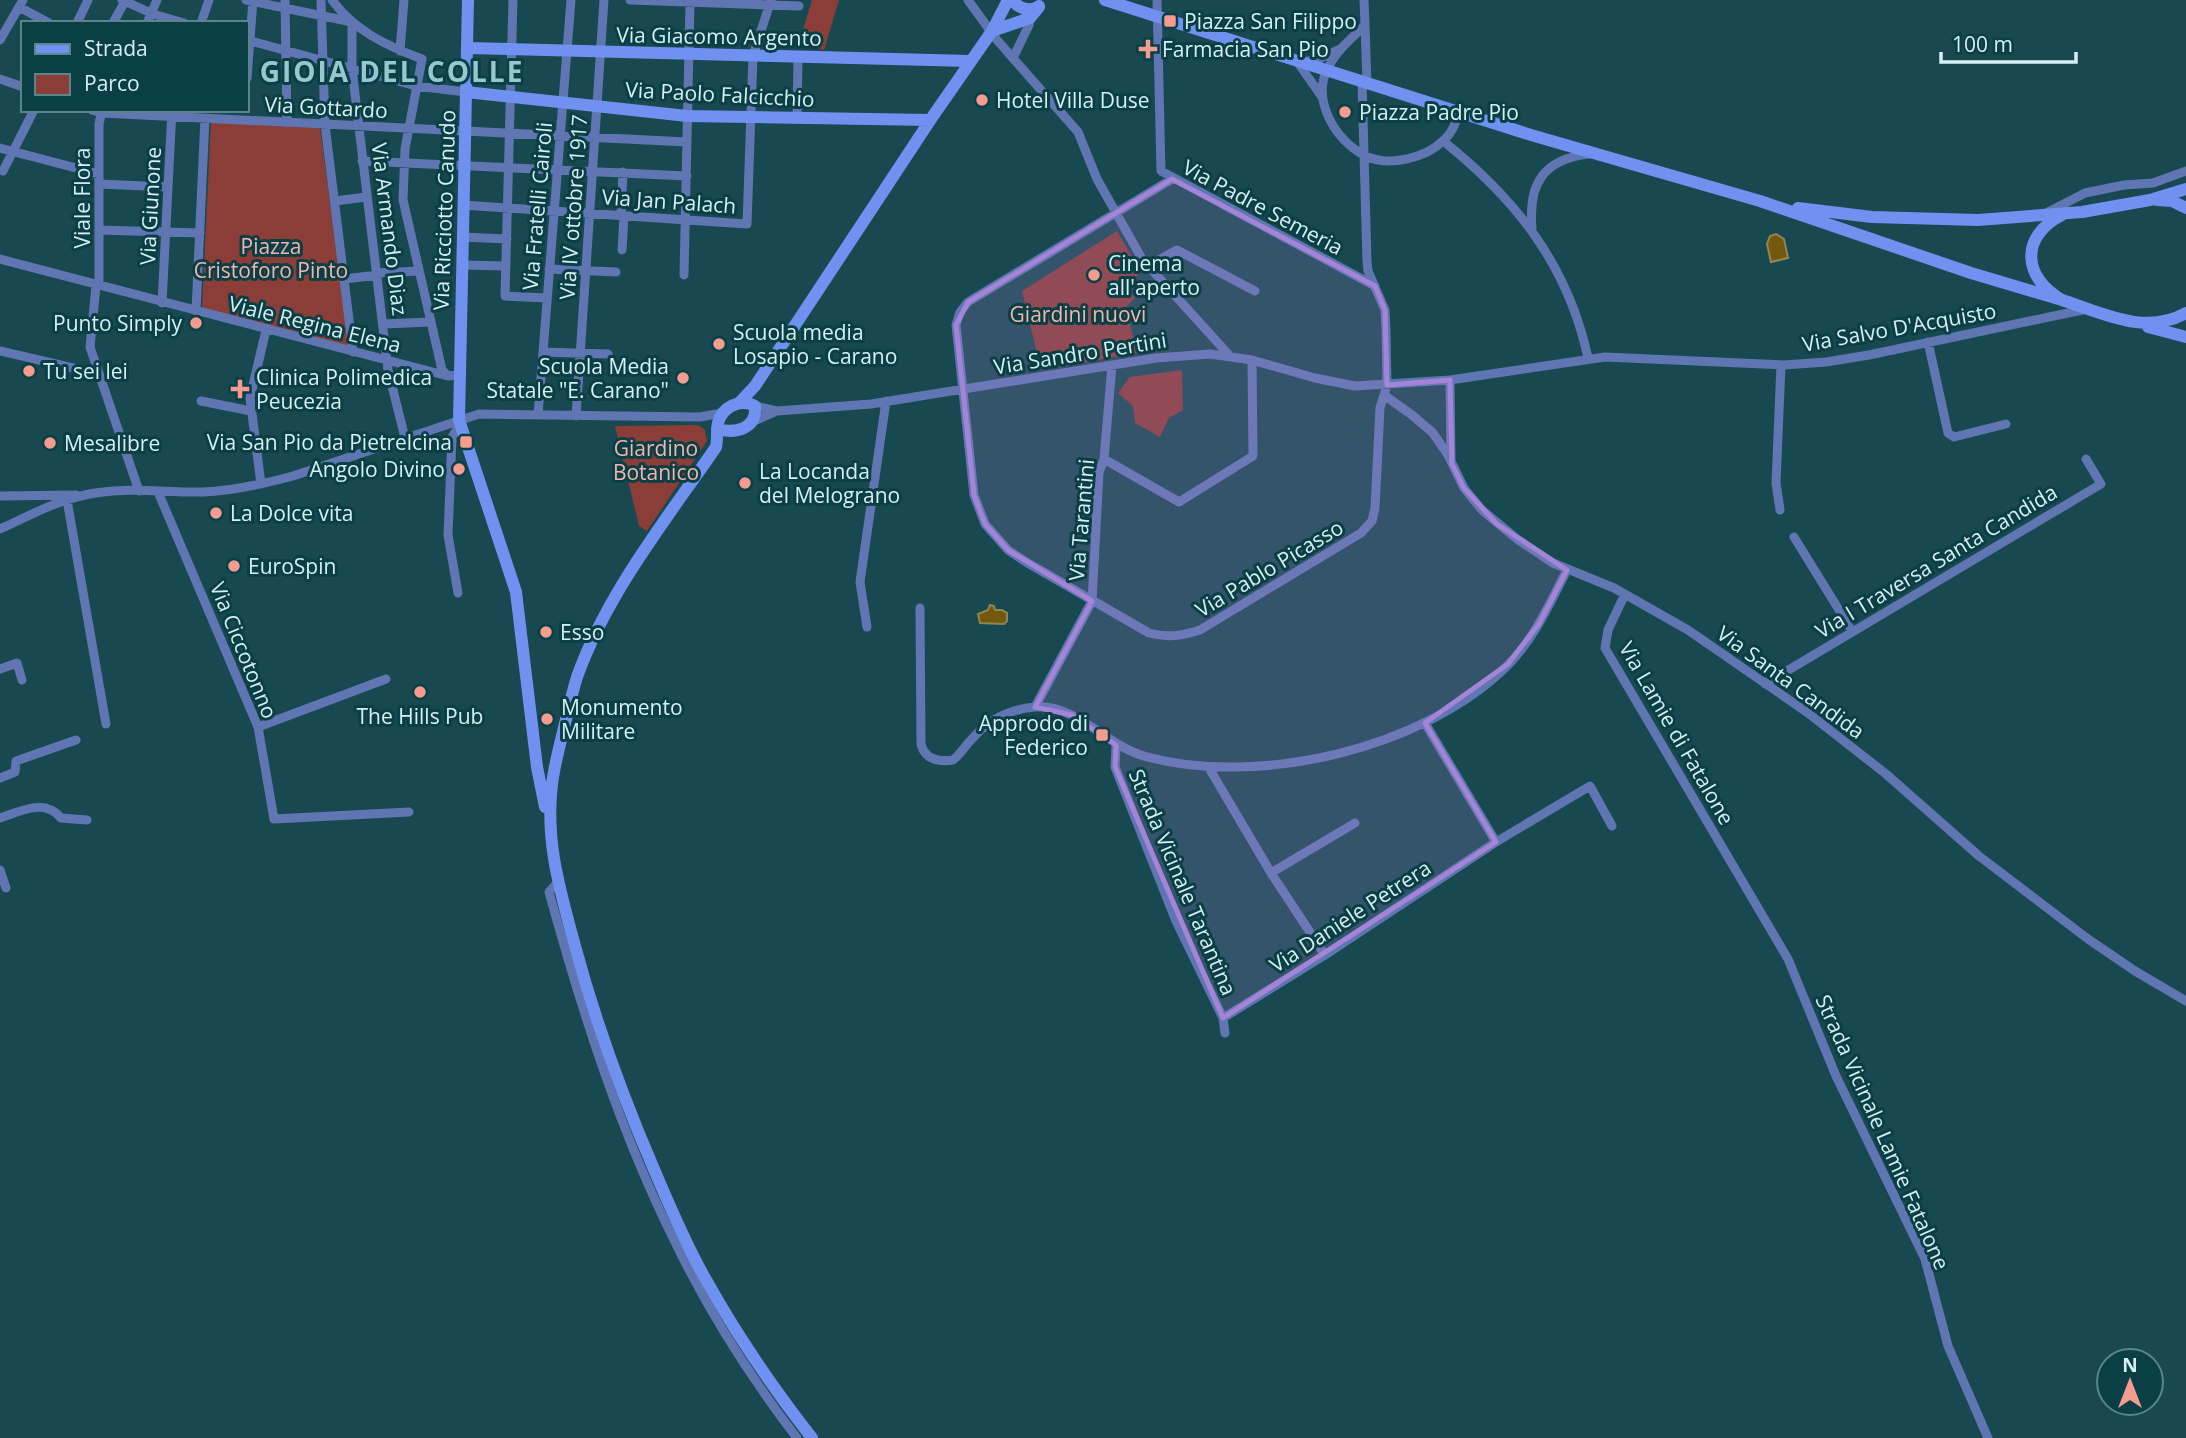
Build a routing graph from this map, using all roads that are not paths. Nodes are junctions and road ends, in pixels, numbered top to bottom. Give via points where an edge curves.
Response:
1 (89, 0) edge
2 (157, 0) edge
3 (209, 0) edge
4 (251, 0) edge
5 (321, 0) edge
6 (332, 0) edge
7 (404, 0) edge
8 (468, 0) edge
9 (513, 0) edge
10 (571, 0) edge
11 (604, 0) edge
12 (630, 0) edge
13 (968, 0) edge
14 (1011, 0) edge
15 (1105, 0) edge
16 (1157, 0) edge
17 (1364, 0) edge
18 (123, 1) edge
19 (673, 1) edge
20 (690, 2) junction
21 (733, 2) edge
22 (770, 2) edge
23 (1041, 3) edge
24 (21, 4) edge
25 (285, 4) edge
26 (799, 6) dead end
27 (322, 16) junction
28 (1157, 16) junction
29 (150, 18) edge
30 (1030, 18) junction
31 (46, 21) edge
32 (79, 21) edge
33 (114, 21) edge
34 (170, 21) edge
35 (202, 21) edge
36 (352, 22) junction
37 (1365, 25) junction
38 (992, 31) junction
39 (0, 40) edge
40 (249, 41) edge
41 (467, 48) junction
42 (1342, 48) junction
43 (512, 49) junction
44 (400, 51) junction
45 (567, 51) junction
46 (286, 52) junction
47 (601, 52) junction
48 (689, 54) junction
49 (752, 56) junction
50 (798, 57) junction
51 (1013, 58) junction
52 (248, 60) edge
53 (323, 61) junction
54 (970, 61) junction
55 (1300, 61) junction
56 (352, 69) junction
57 (1327, 70) junction
58 (0, 79) edge
59 (1365, 82) junction
60 (21, 86) edge
61 (416, 86) junction
62 (466, 92) junction
63 (511, 96) junction
64 (1322, 99) junction
65 (563, 102) junction
66 (597, 106) junction
67 (1459, 111) junction
68 (33, 112) edge
69 (99, 112) edge
70 (123, 112) edge
71 (172, 114) edge
72 (243, 115) edge
73 (687, 116) junction
74 (751, 117) junction
75 (205, 118) junction
76 (797, 118) junction
77 (930, 120) junction
78 (287, 122) junction
79 (325, 124) junction
80 (359, 126) junction
81 (408, 129) junction
82 (465, 131) junction
83 (510, 134) junction
84 (560, 136) junction
85 (595, 138) junction
86 (1443, 141) junction
87 (687, 142) junction
88 (0, 148) edge
89 (12, 151) junction
90 (1594, 153) junction
91 (1364, 155) junction
92 (362, 161) junction
93 (404, 162) junction
94 (465, 164) junction
95 (509, 166) junction
96 (558, 169) junction
97 (3, 171) dead end
98 (593, 171) junction
99 (2186, 171) edge
100 (623, 172) junction
101 (99, 174) junction
102 (687, 176) junction
103 (1172, 179) junction
104 (99, 184) junction
105 (168, 187) junction
106 (2186, 189) edge
107 (366, 197) junction
108 (2150, 200) junction
109 (335, 201) junction
110 (1760, 201) junction
111 (463, 205) junction
112 (508, 208) junction
113 (2186, 208) edge
114 (554, 211) junction
115 (590, 213) junction
116 (2064, 214) junction
117 (1115, 215) junction
118 (622, 216) junction
119 (2040, 216) junction
120 (685, 220) junction
121 (99, 230) junction
122 (1532, 230) junction
123 (166, 232) junction
124 (200, 233) junction
125 (462, 237) junction
126 (507, 239) junction
127 (622, 250) dead end
128 (0, 260) edge
129 (461, 265) junction
130 (506, 266) junction
131 (1148, 266) junction
132 (549, 269) junction
133 (419, 271) junction
134 (586, 271) junction
135 (615, 272) dead end
136 (377, 274) junction
137 (684, 275) dead end
138 (345, 279) junction
139 (96, 286) junction
140 (1375, 286) junction
141 (1255, 292) dead end
142 (547, 298) junction
143 (2062, 300) junction
144 (162, 303) junction
145 (2089, 308) junction
146 (196, 311) junction
147 (2186, 313) edge
148 (2124, 320) junction
149 (430, 322) junction
150 (384, 324) junction
151 (266, 330) junction
152 (2186, 337) edge
153 (1928, 342) junction
154 (0, 351) edge
155 (353, 352) junction
156 (543, 352) junction
157 (580, 353) junction
158 (608, 354) dead end
159 (1229, 355) junction
160 (1588, 358) junction
161 (1252, 360) junction
162 (388, 361) junction
163 (1111, 365) junction
164 (1781, 365) junction
165 (99, 374) junction
166 (454, 375) junction
167 (1450, 380) junction
168 (963, 390) junction
169 (1385, 390) junction
170 (201, 401) dead end
171 (886, 401) junction
172 (748, 404) junction
173 (251, 411) junction
174 (777, 411) junction
175 (722, 413) junction
176 (538, 415) junction
177 (576, 416) junction
178 (700, 417) junction
179 (459, 422) junction
180 (751, 422) junction
181 (2007, 424) dead end
182 (718, 429) junction
183 (738, 431) junction
184 (405, 438) junction
185 (718, 442) junction
186 (1104, 459) junction
187 (2086, 459) dead end
188 (1452, 464) junction
189 (261, 484) junction
190 (139, 491) junction
191 (158, 492) junction
192 (84, 495) junction
193 (0, 496) edge
194 (66, 500) junction
195 (1780, 510) dead end
196 (0, 529) edge
197 (1794, 537) dead end
198 (1567, 570) junction
199 (458, 593) dead end
200 (1625, 594) junction
201 (1092, 601) junction
202 (920, 608) dead end
203 (867, 626) dead end
204 (1853, 631) junction
205 (0, 669) edge
206 (386, 679) dead end
207 (22, 680) dead end
208 (1765, 684) junction
209 (1035, 707) junction
210 (1425, 723) junction
211 (106, 724) dead end
212 (258, 727) junction
213 (76, 740) dead end
214 (1116, 744) junction
215 (1209, 768) junction
216 (0, 778) edge
217 (409, 812) dead end
218 (0, 818) edge
219 (87, 820) dead end
220 (1354, 823) dead end
221 (1612, 826) dead end
222 (549, 830) junction
223 (1496, 842) junction
224 (1724, 850) joint
225 (0, 870) edge
226 (1271, 873) junction
227 (558, 881) junction
228 (6, 888) dead end
229 (1325, 955) junction
230 (2186, 1001) edge
231 (1223, 1018) junction
232 (1225, 1033) dead end
233 (797, 1438) edge
234 (812, 1438) edge
235 (1988, 1438) edge

1 - 32 street
2 - 29 street
3 - 35 street
4 - 25 street
4 - 40 street
5 - 27 street
6 - 36 street
7 - 44 street
8 - 41 main road, Via Ricciotto Canudo
9 - 43 street
10 - 45 street, Via Fratelli Cairoli
11 - 47 street, Via IV ottobre 1917
12 - 19 street
13 - 38 street
14 - 23 main road via 1023,8 1034,9
14 - 38 main road
15 - 28 main road
16 - 28 street, Via Padre Semeria
17 - 37 street, Via Pablo Picasso
18 - 29 street
18 - 33 street
19 - 20 street
20 - 21 street
20 - 48 street
21 - 22 street
22 - 26 street
22 - 49 street
23 - 30 main road
24 - 31 street
24 - 39 street
25 - 27 street
25 - 46 street
27 - 36 street
27 - 53 street
28 - 55 main road
28 - 103 street, Via Padre Semeria via 1159,165
29 - 34 street
30 - 38 main road
30 - 51 street
36 - 44 street
36 - 56 street, Via Armando Diaz
37 - 42 street
37 - 59 street, Via Pablo Picasso
38 - 51 street
38 - 54 main road
40 - 46 street
40 - 52 street
41 - 43 main road, Via Giacomo Argento
41 - 62 main road, Via Ricciotto Canudo
42 - 55 street via 1319,59
42 - 57 street
43 - 45 main road, Via Giacomo Argento
43 - 63 street
44 - 61 street via 422,59
45 - 47 main road, Via Giacomo Argento
45 - 65 street, Via Fratelli Cairoli
46 - 53 street
46 - 78 street
47 - 48 main road, Via Giacomo Argento
47 - 66 street, Via IV ottobre 1917
48 - 49 main road, Via Giacomo Argento
48 - 73 street
49 - 50 main road, Via Giacomo Argento
49 - 74 street
50 - 54 main road, Via Giacomo Argento
50 - 76 street
51 - 117 street via 1078,132
53 - 56 street
53 - 79 street
54 - 77 main road
55 - 57 main road
55 - 64 street
56 - 61 street
56 - 80 street, Via Armando Diaz
57 - 59 main road
57 - 64 street
58 - 60 street
59 - 67 main road
59 - 91 street, Via Pablo Picasso
61 - 62 street
61 - 81 street
62 - 63 main road, Via Paolo Falcicchio
62 - 82 main road, Via Ricciotto Canudo
63 - 65 main road, Via Paolo Falcicchio
63 - 83 street
64 - 91 street via 1333,124
65 - 66 main road, Via Paolo Falcicchio
65 - 84 street, Via Fratelli Cairoli
66 - 73 main road, Via Paolo Falcicchio
66 - 85 street, Via IV ottobre 1917
67 - 86 street
67 - 90 main road
68 - 89 street
69 - 101 street, Viale Flora
70 - 71 street, Via Gottardo
71 - 75 street, Via Gottardo
71 - 105 street, Via Giunone
72 - 75 street, Via Gottardo
72 - 78 street, Via Gottardo
73 - 74 main road, Via Paolo Falcicchio
73 - 87 street
74 - 76 main road, Via Paolo Falcicchio
74 - 120 street, Via Jan Palach via 747,224
75 - 124 street
76 - 77 main road, Via Paolo Falcicchio
77 - 172 main road via 755,386
78 - 79 street, Via Gottardo
79 - 80 street, Via Gottardo
79 - 109 street
80 - 81 street, Via Gottardo
80 - 92 street, Via Armando Diaz
81 - 82 street, Via Gottardo
81 - 93 street
82 - 83 street, Via Gottardo
82 - 94 main road, Via Ricciotto Canudo
83 - 84 street, Via Gottardo
83 - 95 street
84 - 85 street, Via Gottardo
84 - 96 street, Via Fratelli Cairoli
85 - 87 street, Via Gottardo
85 - 98 street, Via IV ottobre 1917
86 - 91 street via 1412,158 1387,160
86 - 122 street via 1496,187
87 - 102 street
88 - 89 street
89 - 97 street
89 - 101 street
90 - 110 main road
90 - 122 street via 1561,160 1541,175 1532,201
91 - 140 street, Via Pablo Picasso via 1367,261
92 - 93 street
92 - 107 street, Via Armando Diaz
93 - 94 street
93 - 133 street via 403,200
94 - 95 street
94 - 111 main road, Via Ricciotto Canudo
95 - 96 street
95 - 112 street
96 - 98 street
96 - 114 street, Via Fratelli Cairoli
98 - 100 street
98 - 115 street, Via IV ottobre 1917
99 - 119 street via 2153,183 2085,193
100 - 102 street
100 - 118 street
101 - 104 street, Viale Flora
102 - 120 street
103 - 117 street, Via Pablo Picasso
103 - 140 street, Via Padre Semeria
104 - 105 street
104 - 121 street, Viale Flora
105 - 123 street, Via Giunone
106 - 108 main road
107 - 109 street
107 - 136 street, Via Armando Diaz
108 - 113 main road via 2172,201
108 - 116 main road
109 - 138 street
110 - 119 main road via 1812,211 1917,219
110 - 143 main road
111 - 112 street, Via Jan Palach
111 - 125 main road, Via Ricciotto Canudo
112 - 114 street, Via Jan Palach
112 - 126 street
114 - 115 street, Via Jan Palach
114 - 132 street, Via Fratelli Cairoli
115 - 118 street, Via Jan Palach
115 - 134 street, Via IV ottobre 1917
116 - 119 main road
116 - 143 main road via 2035,237 2031,254 2037,278
117 - 131 street
117 - 168 street, Via Pablo Picasso via 968,302 956,325
118 - 120 street, Via Jan Palach
118 - 127 street
120 - 137 street
121 - 123 street
121 - 139 street, Viale Flora
122 - 160 street via 1573,306
123 - 124 street
123 - 144 street, Via Giunone
124 - 146 street
125 - 126 street
125 - 129 main road, Via Ricciotto Canudo
126 - 130 street
128 - 139 street, Viale Regina Elena
129 - 130 street
129 - 166 main road, Via Ricciotto Canudo
130 - 142 street via 505,296
131 - 141 street via 1177,250
131 - 159 street
132 - 134 street
132 - 142 street, Via Fratelli Cairoli
133 - 136 street
133 - 149 street
134 - 135 street
134 - 157 street, Via IV ottobre 1917
136 - 138 street
136 - 150 street, Via Armando Diaz
138 - 155 street
139 - 144 street, Viale Regina Elena
139 - 165 street, Viale Flora via 90,340
140 - 169 street, Via Pablo Picasso via 1385,310
142 - 156 street, Via Fratelli Cairoli
143 - 145 main road
144 - 146 street, Viale Regina Elena
145 - 148 main road
145 - 153 street, Via Salvo D'Acquisto
146 - 151 street, Viale Regina Elena
147 - 148 main road via 2155,324
148 - 152 main road
149 - 150 street
149 - 166 street via 442,370
150 - 162 street, Via Armando Diaz
151 - 155 street, Viale Regina Elena
151 - 173 street
153 - 164 street, Via Salvo D'Acquisto via 1826,362
153 - 181 street via 1948,433 1954,437
154 - 165 street
155 - 162 street, Viale Regina Elena
156 - 157 street
156 - 176 street, Via Fratelli Cairoli
157 - 158 street
157 - 177 street, Via IV ottobre 1917
159 - 161 street, Via Sandro Pertini
159 - 163 street, Via Sandro Pertini via 1182,355
160 - 164 street, Via Salvo D'Acquisto
160 - 167 street, Via Salvo D'Acquisto
161 - 169 street, Via Sandro Pertini via 1340,384
161 - 186 street via 1253,456 1179,502
162 - 166 street, Viale Regina Elena
162 - 184 street, Via Armando Diaz
163 - 168 street, Via Sandro Pertini
163 - 186 street, Via Tarantini
164 - 195 street via 1776,483
165 - 190 street, Viale Flora
166 - 179 main road, Via Ricciotto Canudo
167 - 169 street, Via Salvo D'Acquisto
167 - 188 street
168 - 171 street, Via Sandro Pertini
168 - 201 street, Via Pablo Picasso via 974,495 985,524 1008,550
169 - 188 street, Via Santa Candida via 1433,433
169 - 201 street, Via Pablo Picasso via 1375,508 1365,530 1200,630 1184,635 1149,633
170 - 173 street
171 - 174 street, Via Sandro Pertini
171 - 203 street via 860,582
172 - 174 street
172 - 175 main road
172 - 180 main road via 755,414
173 - 189 street
174 - 180 street
175 - 178 street
175 - 182 main road
176 - 177 street
176 - 179 street via 485,414
177 - 178 street
178 - 182 street
179 - 184 street
179 - 199 street via 453,437 448,535
179 - 222 main road via 516,592
180 - 183 main road
182 - 183 main road
182 - 185 main road
183 - 185 main road
184 - 189 street
185 - 222 main road via 627,578 586,656 554,774
186 - 201 street, Via Tarantini via 1099,473
187 - 204 street, Via I Traversa Santa Candida via 2101,484
188 - 198 street, Via Santa Candida via 1464,488 1497,524
189 - 191 street via 205,492
190 - 191 street
190 - 192 street
191 - 212 street, Via Ciccotonno
192 - 193 street
192 - 194 street
194 - 196 street
194 - 211 street
197 - 204 street
198 - 200 street, Via Santa Candida
198 - 210 street via 1539,624 1508,664
200 - 208 street, Via Santa Candida via 1666,616
200 - 224 street, Via Lamie di Fatalone via 1605,648
201 - 209 street, Via Tarantini
202 - 209 street via 921,744 927,756 953,760 995,719
204 - 208 street, Via I Traversa Santa Candida
205 - 207 street via 17,663
206 - 212 street
208 - 230 street, Via Santa Candida via 1860,754 1979,856 2088,939
209 - 214 street via 1072,715
210 - 215 street via 1334,755 1284,764
210 - 223 street
212 - 217 street, Via Ciccotonno via 274,819
213 - 216 street via 16,761 15,772
214 - 215 street via 1141,756
214 - 231 street, Strada Vicinale Tarantina via 1115,767 1176,921
215 - 226 street
218 - 219 street via 44,807 61,818
220 - 226 street
221 - 223 street, Via Daniele Petrera via 1590,786
222 - 227 main road
223 - 229 street, Via Daniele Petrera
224 - 235 street, Strada Vicinale Lamie Fatalone via 1788,958 1836,1076 1925,1259 1948,1346
225 - 228 street
226 - 229 street
227 - 233 street via 549,892 579,995 651,1189 676,1244 759,1388
227 - 234 main road via 614,1069 681,1231 724,1310
229 - 231 street, Via Daniele Petrera
231 - 232 street, Strada Vicinale Tarantina

